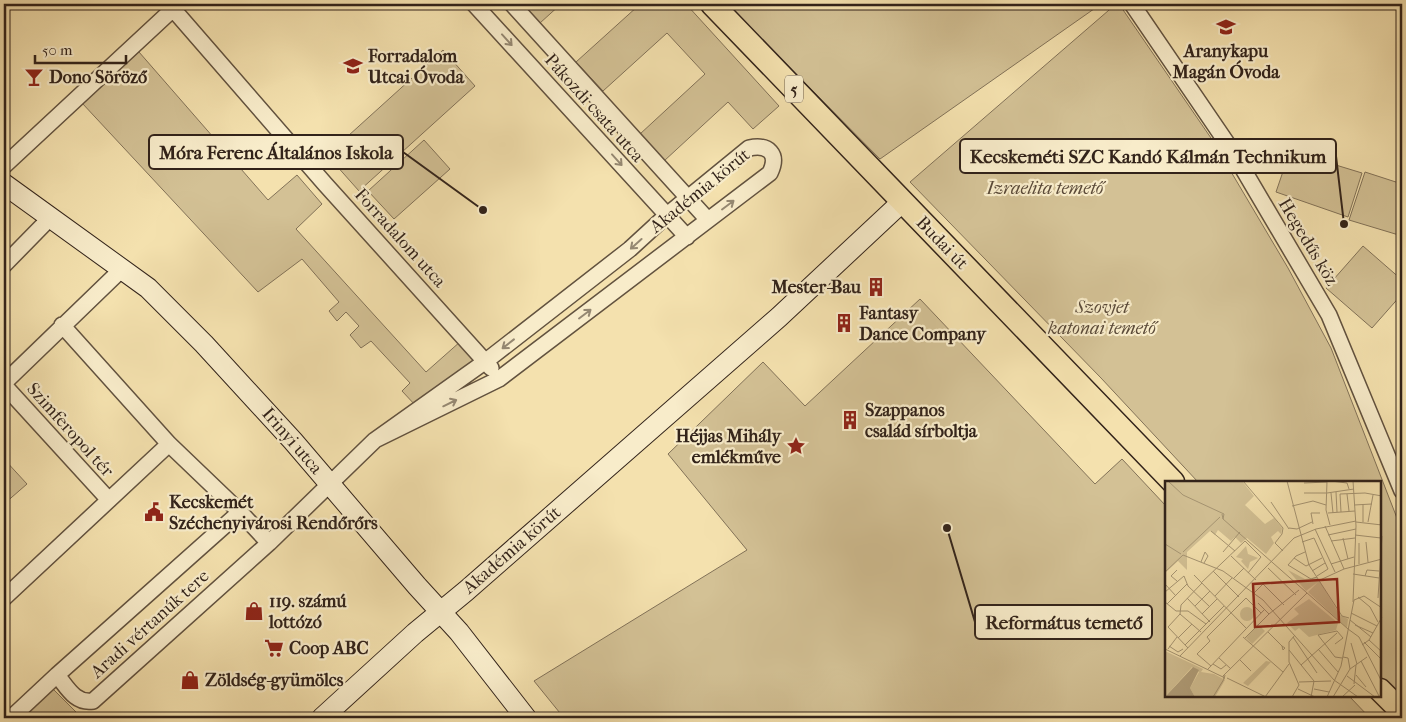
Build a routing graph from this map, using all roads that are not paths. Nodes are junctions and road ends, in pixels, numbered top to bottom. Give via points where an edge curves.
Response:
1 (474, 4) edge
2 (512, 4) edge
3 (712, 4) edge
4 (1132, 4) edge
5 (176, 6) edge
6 (4, 166) edge
7 (4, 184) edge
8 (688, 198) junction
9 (902, 202) junction
10 (667, 215) junction
11 (50, 218) junction
12 (708, 220) junction
13 (687, 237) junction
14 (4, 265) edge
15 (122, 269) junction
16 (62, 325) junction
17 (486, 361) junction
18 (499, 379) junction
19 (4, 384) edge
20 (375, 440) junction
21 (169, 444) junction
22 (1172, 481) edge
23 (330, 485) junction
24 (1402, 492) edge
25 (109, 500) junction
26 (240, 512) junction
27 (269, 543) junction
28 (4, 598) edge
29 (441, 611) junction
30 (57, 675) junction
31 (1381, 691) edge
32 (1370, 697) edge
33 (1402, 712) edge
34 (11, 718) edge
35 (322, 718) edge
36 (526, 718) edge
37 (1389, 718) edge

1 -> 10 street, Pákozdi csata utca
2 - 8 street, Pákozdi csata utca
3 - 9 main road, Budai út / 5
4 - 24 street, Hegedűs köz via 1233,152 1329,314
5 - 6 street, Forradalom utca
5 - 17 street, Forradalom utca via 326,184
7 - 11 street, Irinyi utca
8 - 10 street, Akadémia körút
8 - 12 street, Pákozdi csata utca
12 -> 8 street, Akadémia körút via 770,173 774,166 771,151 763,147 749,148
9 - 22 main road, Budai út / 5
9 - 29 street, Akadémia körút via 779,317
10 - 13 street, Pákozdi csata utca
10 -> 17 street, Akadémia körút via 630,249
11 - 14 street
11 - 15 street, Irinyi utca
12 - 13 street, Akadémia körút
18 -> 13 street, Akadémia körút
15 - 16 street
15 - 23 street, Irinyi utca via 148,288 204,344
16 - 19 street
16 - 21 street
17 - 18 street, Forradalom utca
17 - 20 street, Akadémia körút
20 -> 18 street, Akadémia körút
19 - 25 street, Szimferopol tér
20 - 23 street, Aradi vértanúk tere
21 - 25 street
21 - 26 street
23 - 27 street, Aradi vértanúk tere
23 - 29 street, Irinyi utca
25 - 28 street
26 - 27 street
26 - 30 street, Aradi vértanúk tere
27 - 30 street, Aradi vértanúk tere via 93,702 78,700
29 - 35 street, Akadémia körút
29 - 36 street, Irinyi utca
30 - 34 street, Aradi vértanúk tere
31 - 33 main road
32 - 37 main road

